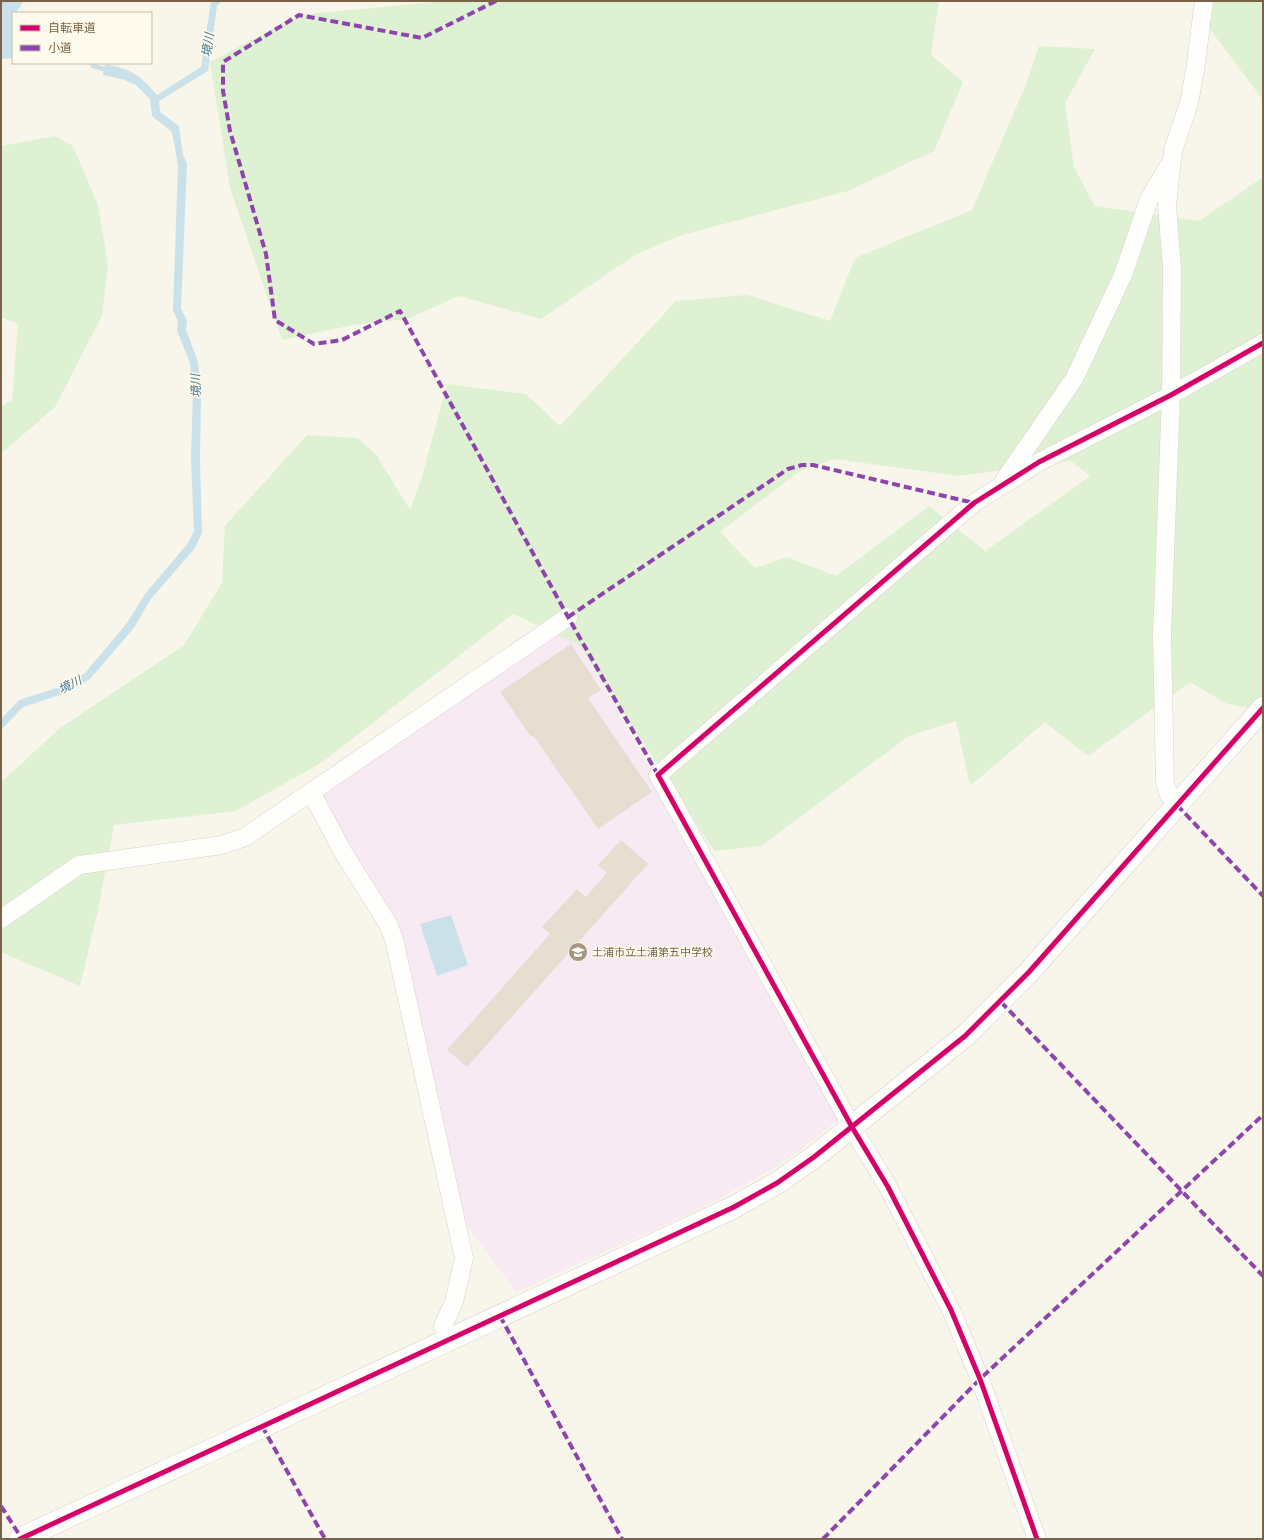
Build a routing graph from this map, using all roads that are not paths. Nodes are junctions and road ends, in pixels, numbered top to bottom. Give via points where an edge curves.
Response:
1 (1204, 1) edge
2 (1171, 161) junction
3 (1263, 343) edge
4 (1171, 395) junction
5 (1000, 487) junction
6 (568, 617) dead end
7 (1263, 708) edge
8 (311, 792) junction
9 (1177, 805) junction
10 (1, 919) edge
11 (852, 1128) junction
12 (448, 1341) junction
13 (20, 1539) edge
14 (1038, 1539) edge

1 - 2 street via 1189,104
2 - 4 street via 1167,205 1172,268
2 - 5 street via 1148,199 1123,275 1074,379
3 - 4 street
4 - 5 street via 1039,462
4 - 9 street via 1162,635 1165,782 1169,795
5 - 11 street via 974,503 658,775
6 - 8 street
7 - 9 street
8 - 10 street via 245,837 222,845 79,865
8 - 12 street via 343,852 388,924 394,939 464,1258 454,1302 443,1326
9 - 11 street via 1001,1002 965,1036
11 - 12 street via 777,1183 734,1207
11 - 14 street via 888,1188 951,1310 980,1379
12 - 13 street

